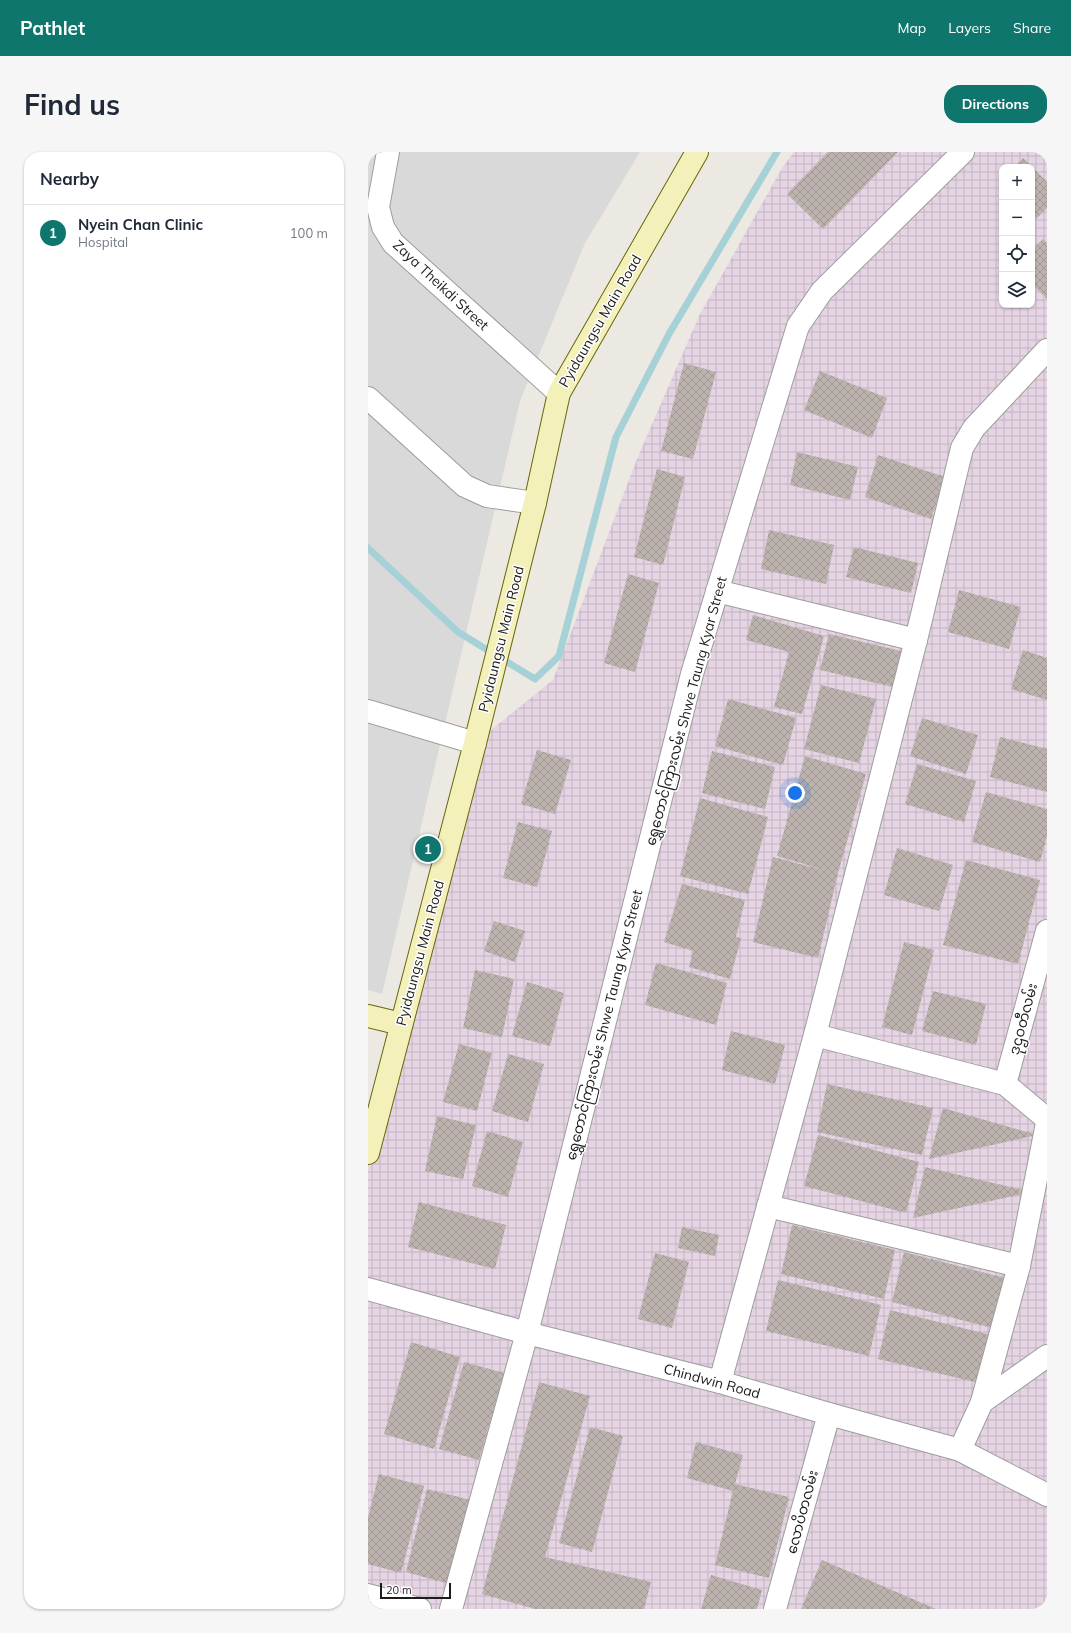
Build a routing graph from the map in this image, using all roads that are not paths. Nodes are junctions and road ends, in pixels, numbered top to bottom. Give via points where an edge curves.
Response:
1 (388, 152) edge
2 (697, 152) edge
3 (963, 152) edge
4 (1047, 350) edge
5 (559, 393) junction
6 (368, 398) edge
7 (535, 503) junction
8 (717, 591) junction
9 (916, 640) junction
10 (368, 711) edge
11 (475, 743) junction
12 (1047, 931) edge
13 (368, 1016) edge
14 (401, 1024) junction
15 (815, 1035) junction
16 (1005, 1084) junction
17 (1047, 1119) edge
18 (1047, 1123) edge
19 (368, 1153) edge
20 (768, 1206) junction
21 (1019, 1266) junction
22 (368, 1289) edge
23 (527, 1333) junction
24 (1047, 1356) edge
25 (720, 1382) junction
26 (982, 1402) junction
27 (829, 1414) junction
28 (960, 1450) junction
29 (1047, 1495) edge
30 (368, 1595) edge
31 (420, 1609) edge
32 (451, 1609) edge
33 (775, 1609) edge

1 - 5 street, Zaya Theikdi Street via 378,207 383,227 393,243
2 - 5 main road, Pyidaungsu Main Road
3 - 8 street, ရွှေတောင်ကြားလမ်း Shwe Taung Kyar Street via 822,291 798,326
4 - 9 street via 974,428 962,448
5 - 7 main road, Pyidaungsu Main Road
6 - 7 street via 465,486 487,496
7 - 11 main road, Pyidaungsu Main Road
8 - 9 street
8 - 23 street, ရွှေတောင်ကြားလမ်း Shwe Taung Kyar Street via 692,674
9 - 15 street
10 - 11 street
11 - 14 main road, Pyidaungsu Main Road
12 - 16 street, ဒုဌဝတီလမ်း
13 - 14 main road
14 - 19 main road, Pyidaungsu Main Road
15 - 16 street
15 - 20 street
16 - 17 street
18 - 21 street
20 - 21 street
20 - 25 street
21 - 26 street
22 - 23 street, Chindwin Road
23 - 25 street, Chindwin Road
23 - 32 street, ရွှေတောင်ကြားလမ်း Shwe Taung Kyar Street
24 - 26 street
25 - 27 street, Chindwin Road
26 - 28 street
27 - 28 street, Chindwin Road
27 - 33 street, လောပိတလမ်း
28 - 29 street, Chindwin Road
30 - 31 street

